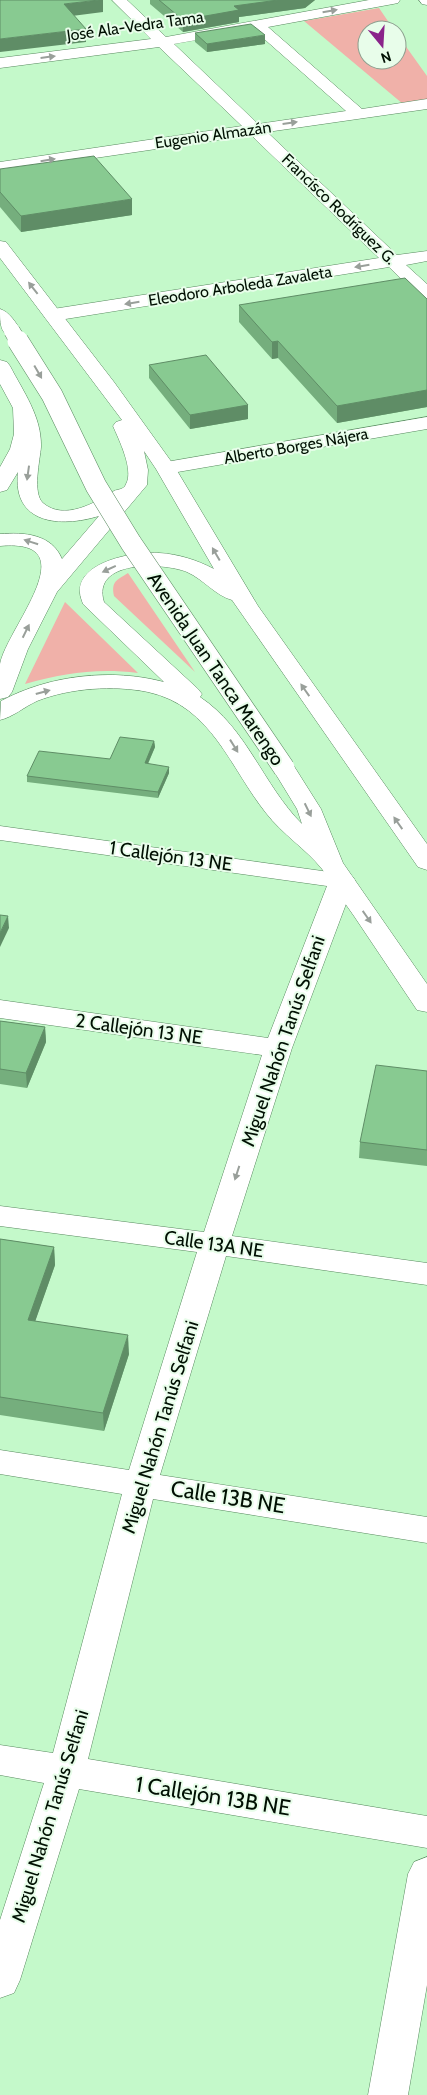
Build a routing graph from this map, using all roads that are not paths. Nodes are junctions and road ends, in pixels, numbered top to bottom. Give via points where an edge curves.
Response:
1 (119, 0) edge
2 (393, 0) edge
3 (292, 5) dead end
4 (305, 16) junction
5 (257, 24) junction
6 (162, 42) junction
7 (0, 63) edge
8 (427, 104) edge
9 (359, 114) junction
10 (255, 128) junction
11 (0, 167) edge
12 (0, 246) edge
13 (427, 256) edge
14 (393, 261) junction
15 (427, 294) edge
16 (53, 315) junction
17 (6, 323) edge
18 (0, 366) edge
19 (107, 386) junction
20 (23, 408) junction
21 (427, 423) edge
22 (166, 468) junction
23 (139, 470) junction
24 (0, 486) edge
25 (0, 540) edge
26 (46, 590) junction
27 (247, 607) junction
28 (0, 692) edge
29 (0, 713) edge
30 (212, 717) junction
31 (0, 833) edge
32 (427, 862) edge
33 (336, 872) junction
34 (427, 1004) edge
35 (0, 1009) edge
36 (278, 1048) junction
37 (0, 1216) edge
38 (215, 1244) junction
39 (427, 1274) edge
40 (0, 1462) edge
41 (141, 1483) junction
42 (427, 1530) edge
43 (0, 1760) edge
44 (66, 1772) junction
45 (427, 1832) edge
46 (427, 1874) edge
47 (0, 1980) edge
48 (388, 2095) edge

1 - 6 street, Francísco Rodríguez G.
4 -> 2 street, José Ala-Vedra Tama
3 - 4 street
4 - 5 street, José Ala-Vedra Tama
5 - 6 street, José Ala-Vedra Tama
5 - 9 street
7 -> 6 street, José Ala-Vedra Tama
6 - 10 street, Francísco Rodríguez G.
8 - 9 street, Eugenio Almazán
10 -> 9 street, Eugenio Almazán
11 -> 10 street, Eugenio Almazán
10 - 14 street, Francísco Rodríguez G.
16 -> 12 street
13 - 14 street, Eleodoro Arboleda Zavaleta
14 - 15 street, Francísco Rodríguez G.
14 -> 16 street, Eleodoro Arboleda Zavaleta
16 - 19 street
17 -> 33 street, Avenida Juan Tanca Marengo, bridge via 52,395 96,486 131,543 284,768 309,810
18 - 20 street
19 - 22 street
19 - 23 street
20 -> 23 street via 31,432 27,496 39,508 62,516 98,510 124,493
20 - 24 street via 24,434 20,449
21 - 22 street, Alberto Borges Nájera
27 -> 22 street
23 - 26 street via 137,485
26 -> 25 street via 52,562 44,547 24,539
28 -> 26 street
27 -> 30 street via 200,570 156,559 110,568 93,580 89,588 94,604
32 -> 27 street
29 -> 30 street via 34,695 104,682 171,690 189,698
30 -> 33 street via 280,815
31 - 33 street, 1 Callejón 13 NE
33 -> 34 street, Avenida Juan Tanca Marengo
33 - 36 street, Miguel Nahón Tanús Selfani
35 - 36 street, 2 Callejón 13 NE
36 -> 38 street, Miguel Nahón Tanús Selfani
37 - 38 street, Calle 13A NE
38 - 39 street, Calle 13A NE
38 - 41 street, Miguel Nahón Tanús Selfani
40 - 41 street, Calle 13B NE
41 - 42 street, Calle 13B NE
41 - 44 street, Miguel Nahón Tanús Selfani
43 - 44 street, 1 Callejón 13B NE
44 - 45 street, 1 Callejón 13B NE
44 - 47 street, Miguel Nahón Tanús Selfani
46 - 48 street

